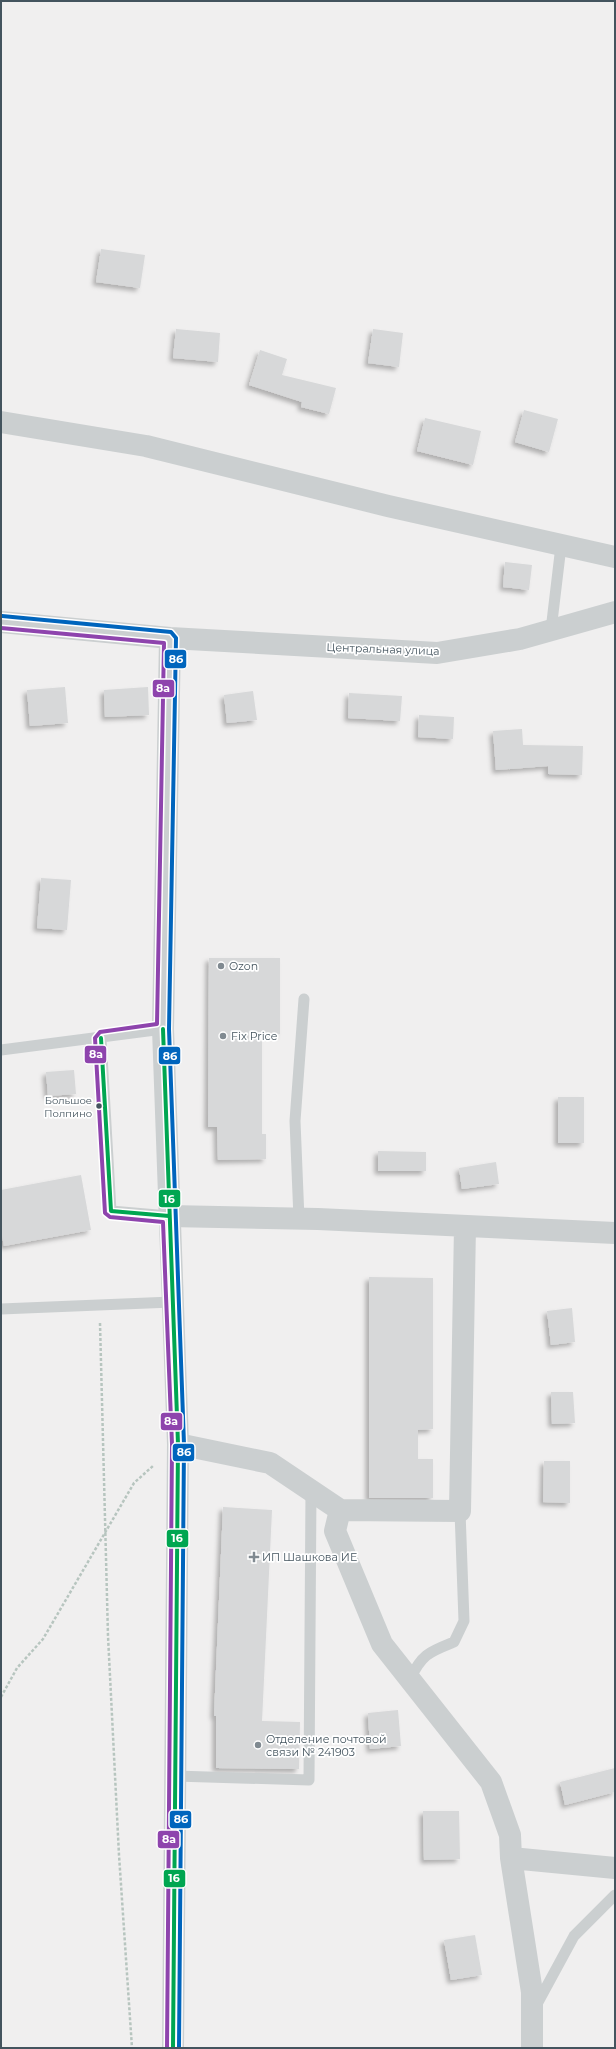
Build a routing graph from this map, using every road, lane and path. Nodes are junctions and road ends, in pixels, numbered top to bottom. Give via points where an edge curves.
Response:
1 (1, 422) edge
2 (561, 546) junction
3 (615, 557) edge
4 (615, 612) edge
5 (1, 622) edge
6 (551, 630) junction
7 (170, 638) junction
8 (304, 999) dead end
9 (163, 1029) junction
10 (102, 1038) junction
11 (1, 1050) edge
12 (169, 1216) junction
13 (299, 1219) junction
14 (465, 1226) junction
15 (615, 1233) edge
16 (172, 1302) junction
17 (99, 1305) junction
18 (1, 1309) edge
19 (178, 1444) junction
20 (312, 1491) junction
21 (340, 1510) junction
22 (460, 1511) junction
23 (106, 1532) junction
24 (410, 1679) junction
25 (1, 1697) edge
26 (175, 1776) junction
27 (511, 1858) junction
28 (615, 1868) edge
29 (615, 1895) edge
30 (532, 2014) junction
31 (132, 2048) edge
32 (173, 2048) edge
33 (532, 2048) edge

1 - 2 street via 146,446
2 - 3 street
2 - 6 lane
4 - 6 street, Центральная улица
5 - 7 street, Центральная улица
6 - 7 street, Центральная улица via 520,639 437,653
7 - 9 street
8 - 13 lane via 296,1121
9 - 10 lane
9 - 12 street
10 - 11 lane
10 - 12 lane via 111,1211
12 - 13 street
12 - 16 street
13 - 14 street
14 - 15 street
14 - 22 street
16 - 17 lane
16 - 19 street
17 - 18 lane
17 - 23 path
19 - 20 street via 270,1463
19 - 23 path via 134,1484
19 - 26 street
20 - 21 street
20 - 26 lane via 309,1780
21 - 22 street
21 - 24 street via 335,1531 382,1644
22 - 24 lane via 464,1621 454,1642 428,1652
23 - 25 path via 43,1639 18,1668
23 - 31 path via 108,1636 118,1840
24 - 27 street via 492,1782 510,1835
26 - 32 street
27 - 28 street
27 - 30 street via 532,1992
29 - 30 lane via 574,1936
30 - 33 street

